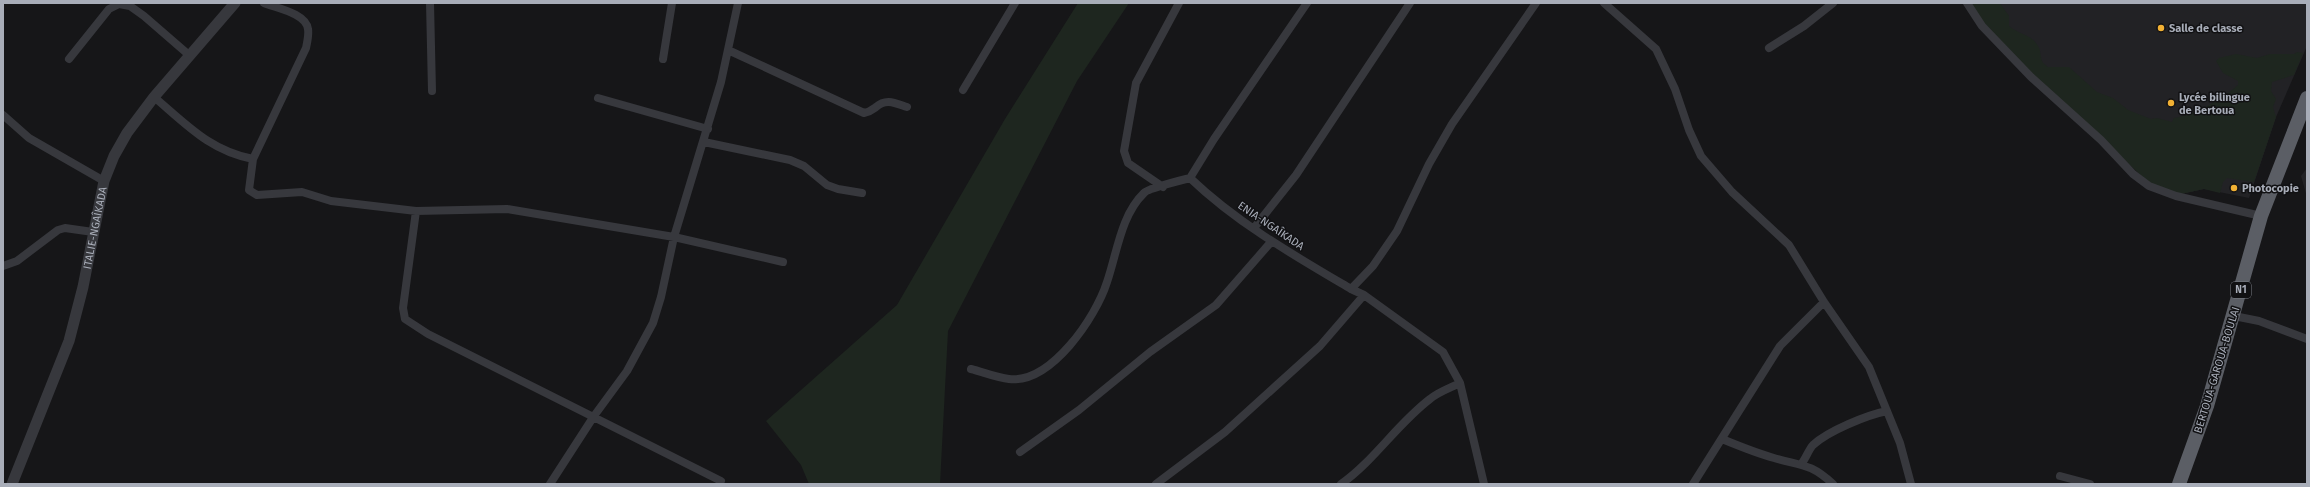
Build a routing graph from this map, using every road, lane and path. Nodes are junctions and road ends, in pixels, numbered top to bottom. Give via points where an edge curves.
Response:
1 (235, 3) edge
2 (264, 3) edge
3 (430, 3) edge
4 (672, 3) edge
5 (738, 3) edge
6 (1015, 3) edge
7 (1179, 3) edge
8 (1307, 3) edge
9 (1410, 3) edge
10 (1536, 3) edge
11 (1604, 3) edge
12 (1833, 3) edge
13 (1967, 3) edge
14 (1769, 48) dead end
15 (728, 50) junction
16 (189, 55) junction
17 (69, 59) dead end
18 (663, 59) dead end
19 (963, 90) dead end
20 (432, 91) dead end
21 (154, 97) junction
22 (598, 98) dead end
23 (2307, 98) edge
24 (907, 106) dead end
25 (3, 115) edge
26 (708, 129) junction
27 (704, 142) junction
28 (253, 159) junction
29 (1190, 178) junction
30 (104, 181) junction
31 (1163, 187) junction
32 (862, 193) dead end
33 (416, 211) junction
34 (2261, 216) junction
35 (1254, 228) junction
36 (93, 232) junction
37 (674, 237) junction
38 (1271, 242) junction
39 (783, 262) dead end
40 (3, 266) edge
41 (1351, 289) junction
42 (1364, 295) junction
43 (1824, 302) junction
44 (2234, 316) junction
45 (2307, 339) edge
46 (971, 369) dead end
47 (1460, 383) junction
48 (1887, 412) junction
49 (594, 416) junction
50 (1722, 439) junction
51 (1020, 452) dead end
52 (1802, 463) junction
53 (2060, 476) dead end
54 (721, 481) dead end
55 (12, 484) edge
56 (550, 484) edge
57 (1156, 484) edge
58 (1341, 484) edge
59 (1484, 484) edge
60 (1693, 484) edge
61 (1833, 484) edge
62 (1911, 484) edge
63 (2090, 484) edge
64 (2179, 484) edge

1 - 16 street, ITALIE-NGAÎKADA
2 - 28 street via 296,15 307,24 309,31 306,48
3 - 20 street
4 - 18 street
5 - 15 street
6 - 19 street
7 - 31 street via 1136,83 1124,151 1128,163
8 - 29 street via 1218,132
9 - 35 street via 1296,175
10 - 41 street via 1452,124 1429,164 1397,231 1373,266
11 - 43 street via 1656,49 1675,89 1701,156 1732,192 1789,245
12 - 14 street via 1804,26
13 - 34 street via 1982,26 2031,77 2101,140 2133,174 2149,186 2176,196
15 - 24 street via 864,113 882,102 889,101
15 - 26 street via 722,82
16 - 17 street via 130,6 119,4 110,9
16 - 21 street, ITALIE-NGAÎKADA
21 - 28 street via 209,143 232,155
21 - 30 street, ITALIE-NGAÎKADA via 127,133
22 - 26 street
23 - 34 highway, BERTOUA-GAROUA-BOULAI / N1
25 - 30 street via 29,138
26 - 27 street
27 - 32 street via 790,160 804,166 828,185
27 - 37 street
28 - 33 street via 249,190 257,195 302,192 331,201
29 - 31 street
29 - 35 street, ENIA-NGAÎKADA via 1214,201
30 - 36 street, ITALIE-NGAÎKADA
31 - 46 street via 1145,191 1135,203 1118,243 1107,283 1093,312 1065,352 1031,377 1010,380
33 - 37 street via 507,209
33 - 49 street via 403,308 405,319 428,334
34 - 44 highway, BERTOUA-GAROUA-BOULAI / N1
35 - 38 street, ENIA-NGAÎKADA
36 - 40 street via 65,228 17,260
36 - 55 street, ITALIE-NGAÎKADA via 83,287 69,341
37 - 39 street
37 - 49 street via 653,323 627,371
38 - 41 street, ENIA-NGAÎKADA
38 - 51 street via 1216,305
41 - 42 street, ENIA-NGAÎKADA
42 - 47 street, ENIA-NGAÎKADA via 1444,352
42 - 57 street via 1320,346 1225,432
43 - 48 street via 1869,367
43 - 50 street via 1780,346
44 - 45 street via 2259,321
44 - 64 highway, BERTOUA-GAROUA-BOULAI / N1 via 2207,406
47 - 58 street via 1431,398
47 - 59 street, ENIA-NGAÎKADA
48 - 52 street via 1872,414 1834,431 1813,445
48 - 62 street via 1900,443
49 - 54 street
49 - 56 street
50 - 52 street via 1769,456
50 - 60 street
52 - 61 street via 1813,468
53 - 63 street

